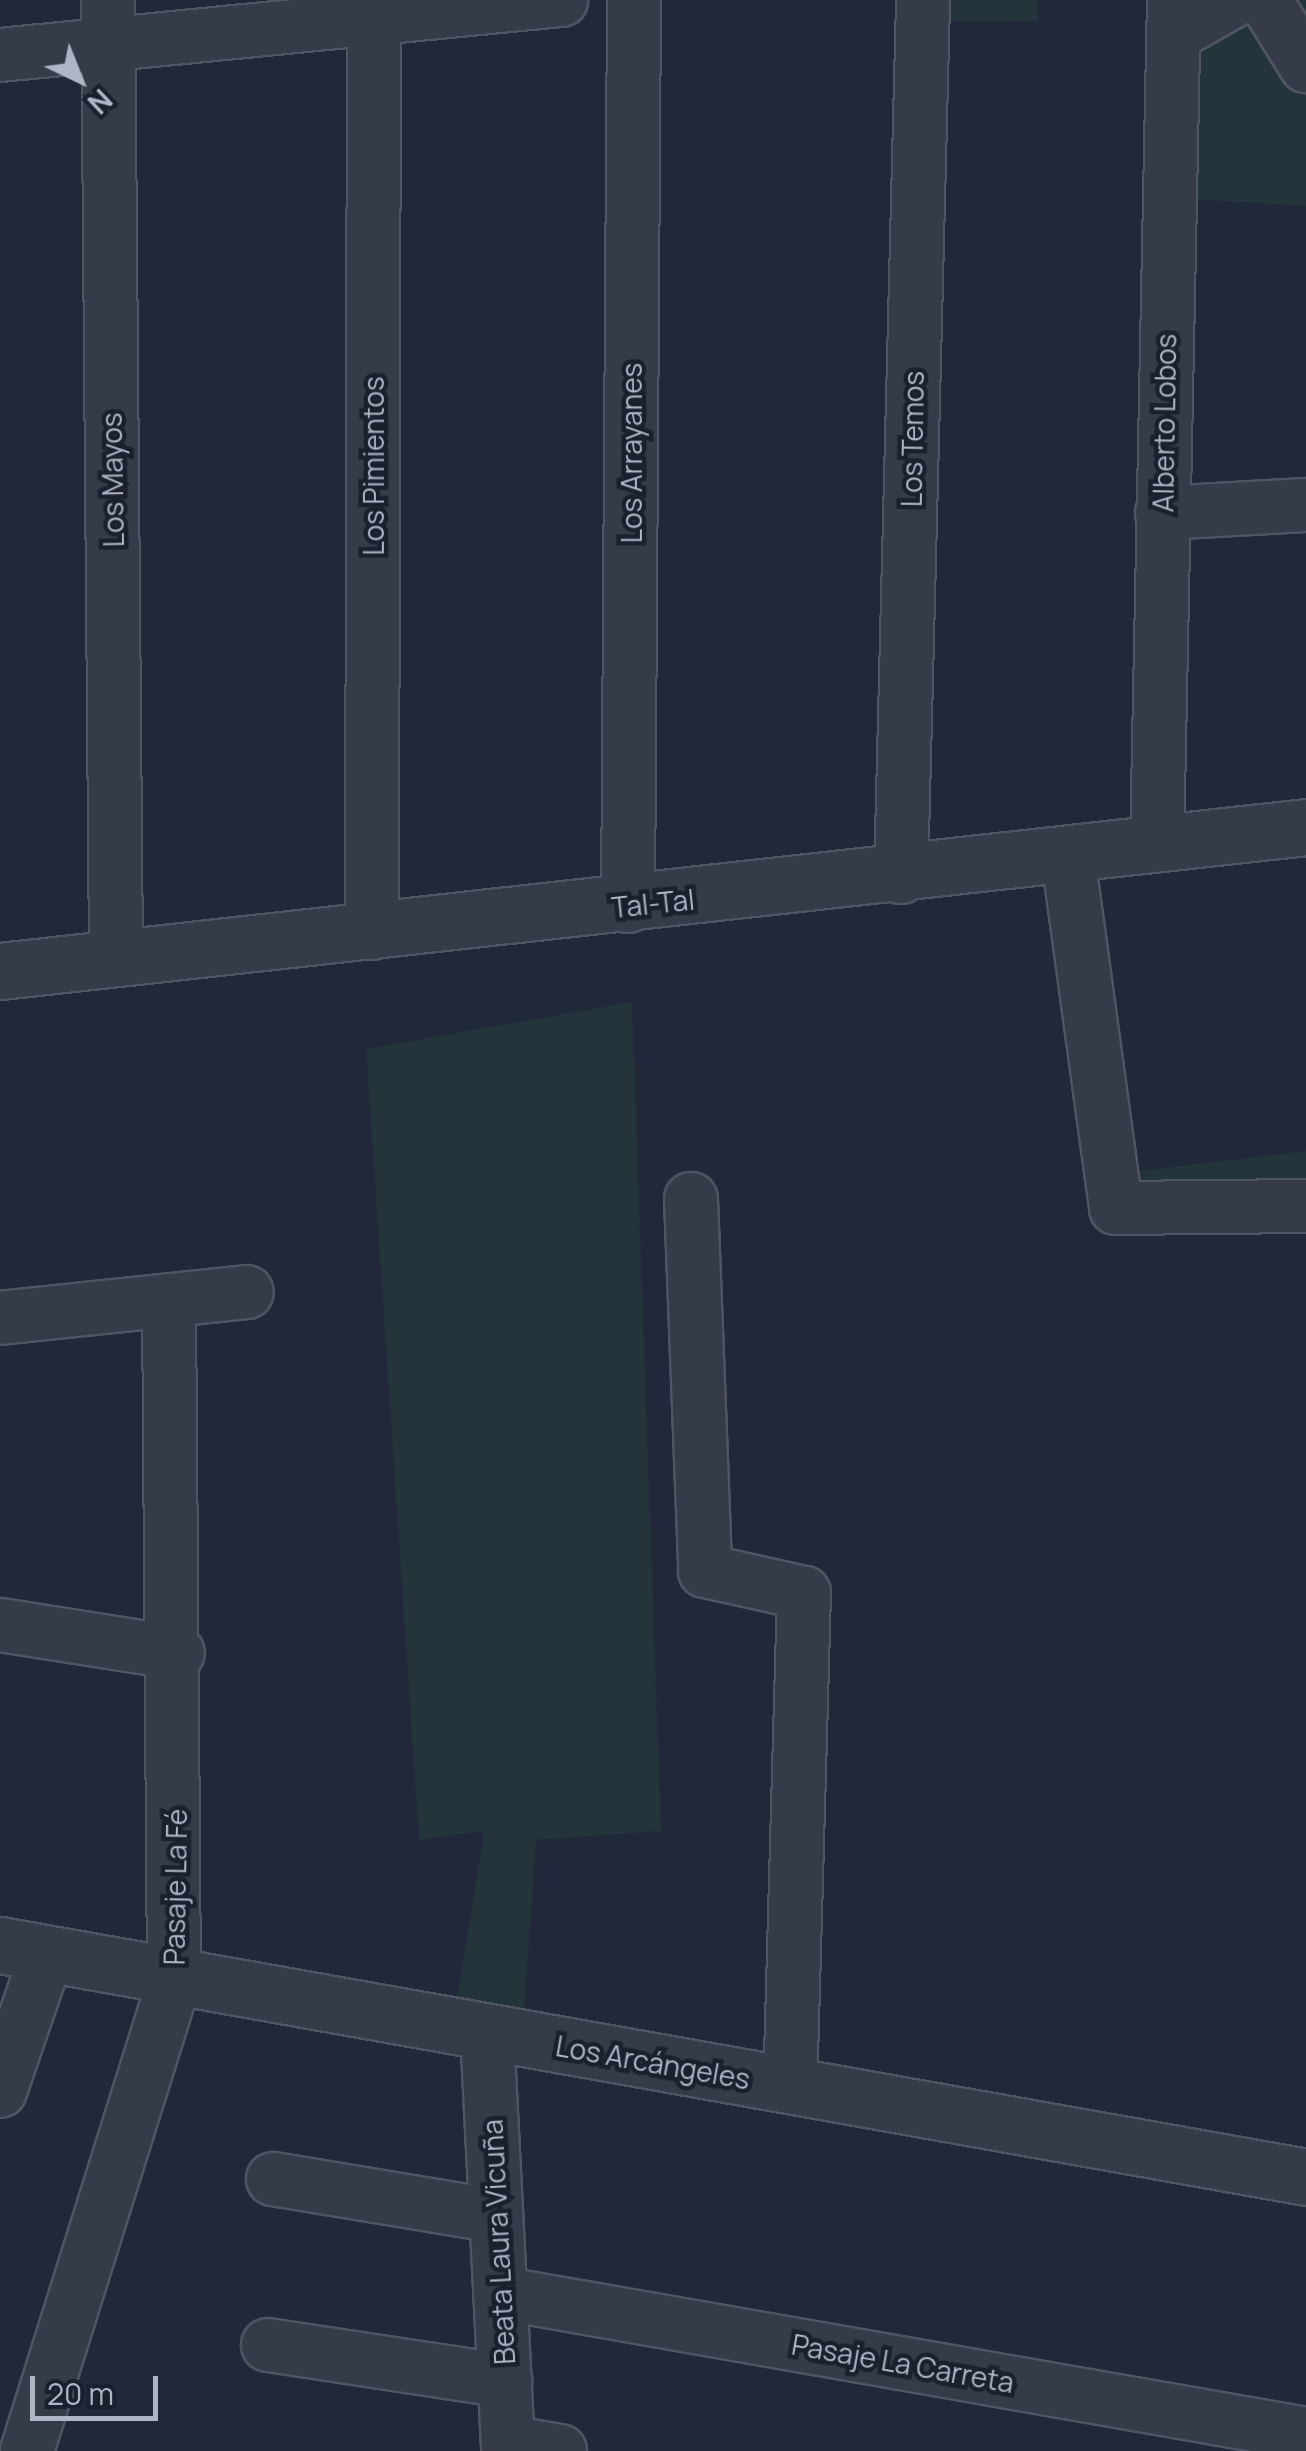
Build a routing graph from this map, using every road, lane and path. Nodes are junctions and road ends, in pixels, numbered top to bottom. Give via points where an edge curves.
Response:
1 (562, 0) edge
2 (634, 0) edge
3 (922, 0) edge
4 (1235, 0) edge
5 (1265, 0) edge
6 (374, 9) edge
7 (1174, 17) edge
8 (108, 22) edge
9 (0, 55) edge
10 (1306, 66) edge
11 (1306, 505) edge
12 (1162, 512) junction
13 (1306, 827) edge
14 (1157, 846) junction
15 (1068, 857) junction
16 (901, 877) junction
17 (628, 906) junction
18 (372, 932) junction
19 (116, 960) junction
20 (0, 971) edge
21 (692, 1199) dead end
22 (1306, 1206) edge
23 (247, 1292) dead end
24 (169, 1301) junction
25 (0, 1318) edge
26 (0, 1624) edge
27 (178, 1653) junction
28 (24, 1949) edge
29 (174, 1981) junction
30 (487, 2032) junction
31 (790, 2087) junction
32 (0, 2091) edge
33 (1306, 2177) edge
34 (274, 2179) dead end
35 (496, 2216) junction
36 (500, 2292) junction
37 (268, 2345) dead end
38 (505, 2380) junction
39 (1306, 2434) edge
40 (508, 2446) edge
41 (27, 2451) edge
42 (560, 2451) edge

1 - 6 street
2 - 17 street, Los Arrayanes
3 - 16 street, Los Temos
4 - 7 street
5 - 10 street
6 - 8 street
6 - 18 street, Los Pimientos
7 - 12 street, Alberto Lobos
8 - 9 street
8 - 19 street, Los Mayos
11 - 12 street
12 - 14 street, Alberto Lobos
13 - 14 street, Tal-Tal
14 - 15 street, Tal-Tal
15 - 16 street, Tal-Tal
15 - 22 street via 1116,1208
16 - 17 street, Tal-Tal
17 - 18 street, Tal-Tal
18 - 19 street, Tal-Tal
19 - 20 street, Tal-Tal
21 - 31 street via 705,1571 804,1593
23 - 24 street
24 - 25 street
24 - 27 street, Pasaje La Fé
26 - 27 street
27 - 29 street, Pasaje La Fé
28 - 29 street, Los Arcángeles
28 - 32 street
29 - 30 street, Los Arcángeles
29 - 41 street, Pasaje La Fé
30 - 31 street, Los Arcángeles
30 - 35 street, Beata Laura Vicuña
31 - 33 street, Los Arcángeles
34 - 35 street
35 - 36 street, Beata Laura Vicuña
36 - 38 street, Beata Laura Vicuña
36 - 39 street, Pasaje La Carreta
37 - 38 street
38 - 40 street, Beata Laura Vicuña
40 - 42 street

